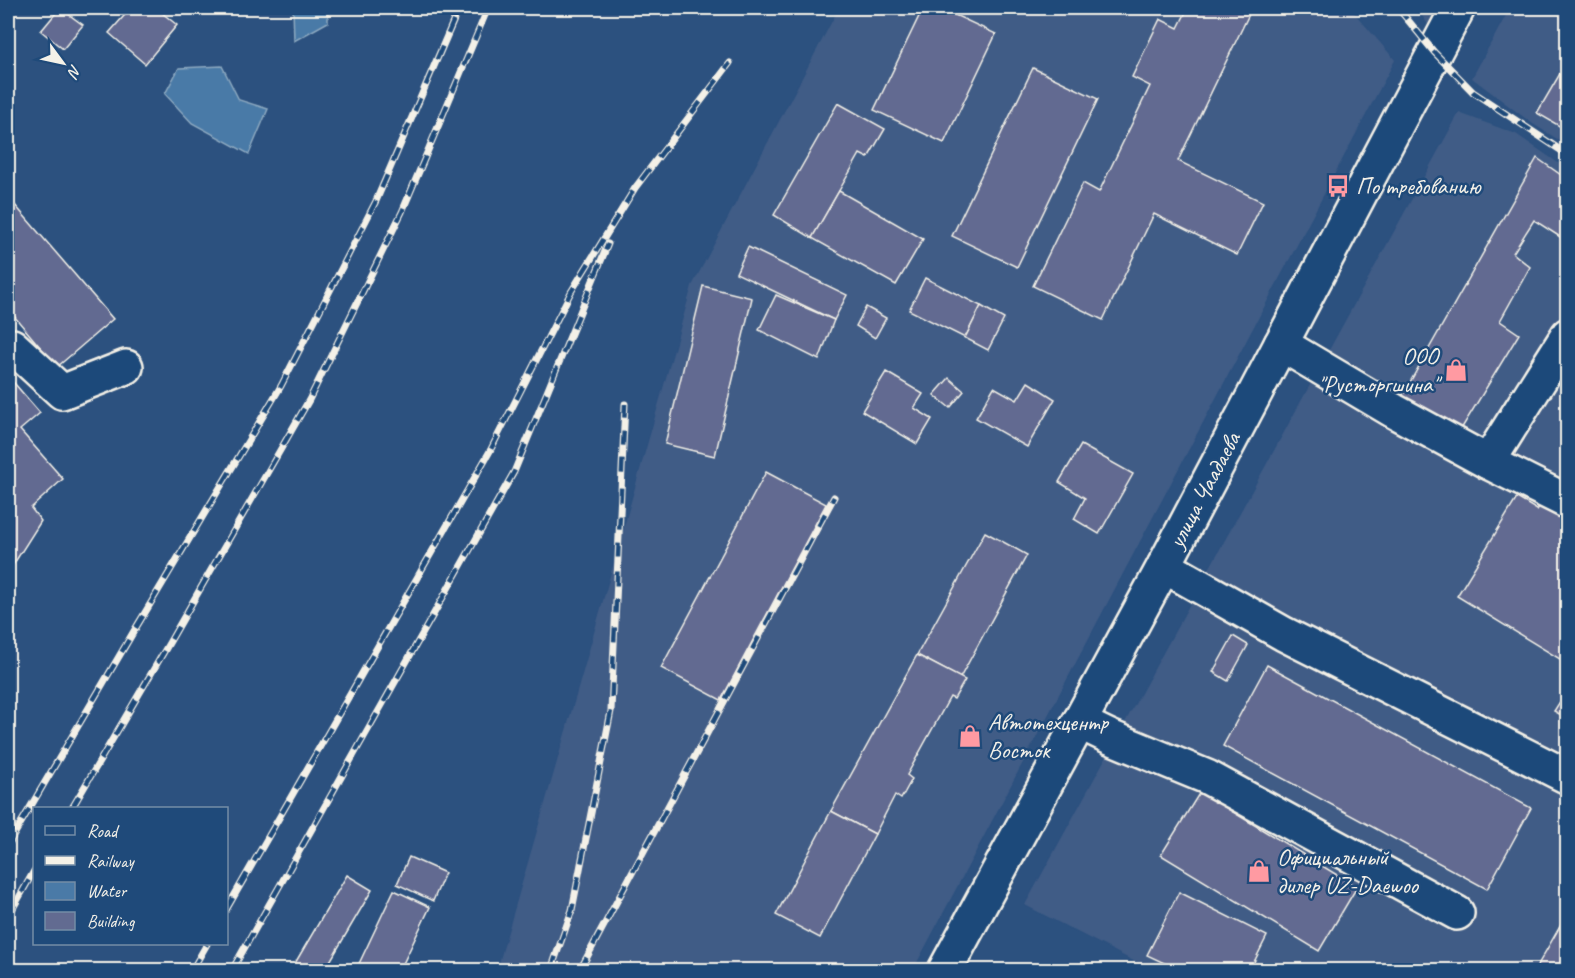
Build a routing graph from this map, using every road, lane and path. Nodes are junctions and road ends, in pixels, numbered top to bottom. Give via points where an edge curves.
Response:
1 (1458, 8) edge
2 (1568, 335) edge
3 (1281, 344) junction
4 (8, 346) edge
5 (126, 367) dead end
6 (1488, 462) junction
7 (1568, 502) edge
8 (1164, 566) junction
9 (1079, 722) junction
10 (1568, 777) edge
11 (1457, 913) dead end
12 (945, 970) edge

1 - 3 main road, улица Чаадаева
2 - 6 main road
3 - 6 main road
3 - 8 main road, улица Чаадаева
4 - 5 main road via 62,392
6 - 7 main road
8 - 9 main road, улица Чаадаева
8 - 10 main road via 1284,633
9 - 11 main road via 1207,777
9 - 12 main road, улица Чаадаева

